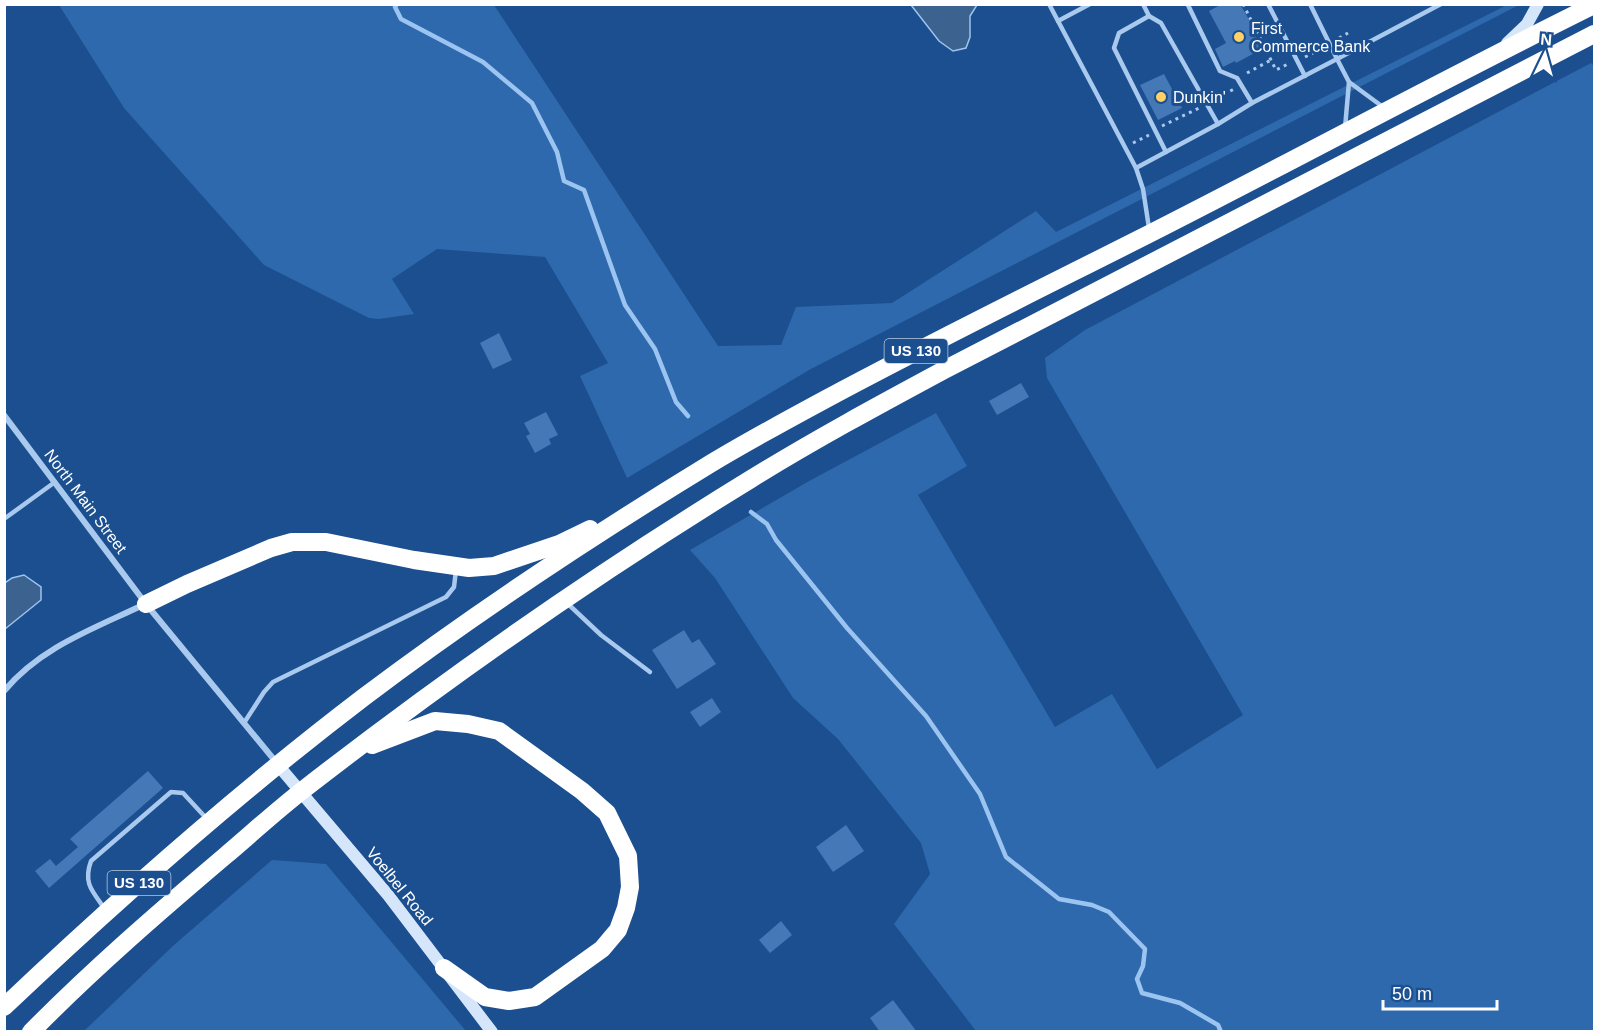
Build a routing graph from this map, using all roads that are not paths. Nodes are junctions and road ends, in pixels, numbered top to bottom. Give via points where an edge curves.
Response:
1 (1049, 4) edge
2 (1090, 4) edge
3 (1143, 4) edge
4 (1190, 4) edge
5 (1268, 4) edge
6 (1310, 4) edge
7 (1441, 4) edge
8 (1538, 4) edge
9 (1594, 5) edge
10 (1149, 16) junction
11 (1058, 21) junction
12 (1594, 34) edge
13 (1492, 55) junction
14 (1337, 59) junction
15 (1305, 76) junction
16 (1349, 82) junction
17 (1252, 103) junction
18 (1388, 110) junction
19 (1218, 124) junction
20 (1344, 133) junction
21 (1166, 152) junction
22 (1136, 168) junction
23 (1150, 233) junction
24 (4, 415) edge
25 (54, 482) junction
26 (644, 506) junction
27 (4, 519) edge
28 (457, 567) junction
29 (563, 600) junction
30 (146, 604) junction
31 (650, 672) dead end
32 (4, 691) edge
33 (244, 723) junction
34 (353, 752) junction
35 (278, 765) junction
36 (301, 791) junction
37 (210, 822) junction
38 (107, 911) junction
39 (444, 968) junction
40 (4, 1006) edge
41 (32, 1032) edge
42 (492, 1032) edge

1 - 11 lane
2 - 11 lane
3 - 10 lane
4 - 17 lane via 1220,70 1237,78
5 - 15 lane
6 - 14 lane
7 - 14 lane
8 - 13 street via 1527,24
9 - 13 highway, US 130
10 - 19 lane via 1161,23
10 - 21 lane via 1119,33 1114,48
11 - 22 lane
12 - 29 highway, US 130 via 867,412 751,478
13 - 18 highway, US 130
14 - 15 lane
14 - 16 lane
15 - 17 lane
16 - 18 lane
16 - 20 lane
17 - 19 lane
18 - 20 highway, US 130
19 - 21 lane
20 - 23 highway, US 130
21 - 22 lane
22 - 23 lane
23 - 26 highway, US 130 via 891,364 722,457
24 - 25 street, North Main Street
25 - 27 lane
25 - 30 street, North Main Street
26 - 28 highway via 559,544 494,566
26 - 35 highway, US 130 via 457,630
28 - 30 highway via 334,543 291,542
28 - 33 lane via 454,587 446,597 273,682
29 - 31 lane
29 - 34 highway, US 130 via 418,701
30 - 32 street via 58,645
30 - 33 street, North Main Street
33 - 35 street, North Main Street
34 - 36 highway, US 130
34 - 39 highway via 435,721 499,731 582,790 607,813 628,856 630,887 618,930 602,949 535,997 509,1001 485,997
35 - 36 street, Voelbel Road
35 - 37 highway, US 130
36 - 39 street, Voelbel Road
36 - 41 highway, US 130 via 121,946
37 - 38 highway, US 130
37 - 38 lane via 183,793 171,792 91,861 87,873 90,888
38 - 40 highway, US 130
39 - 42 street, Voelbel Road

